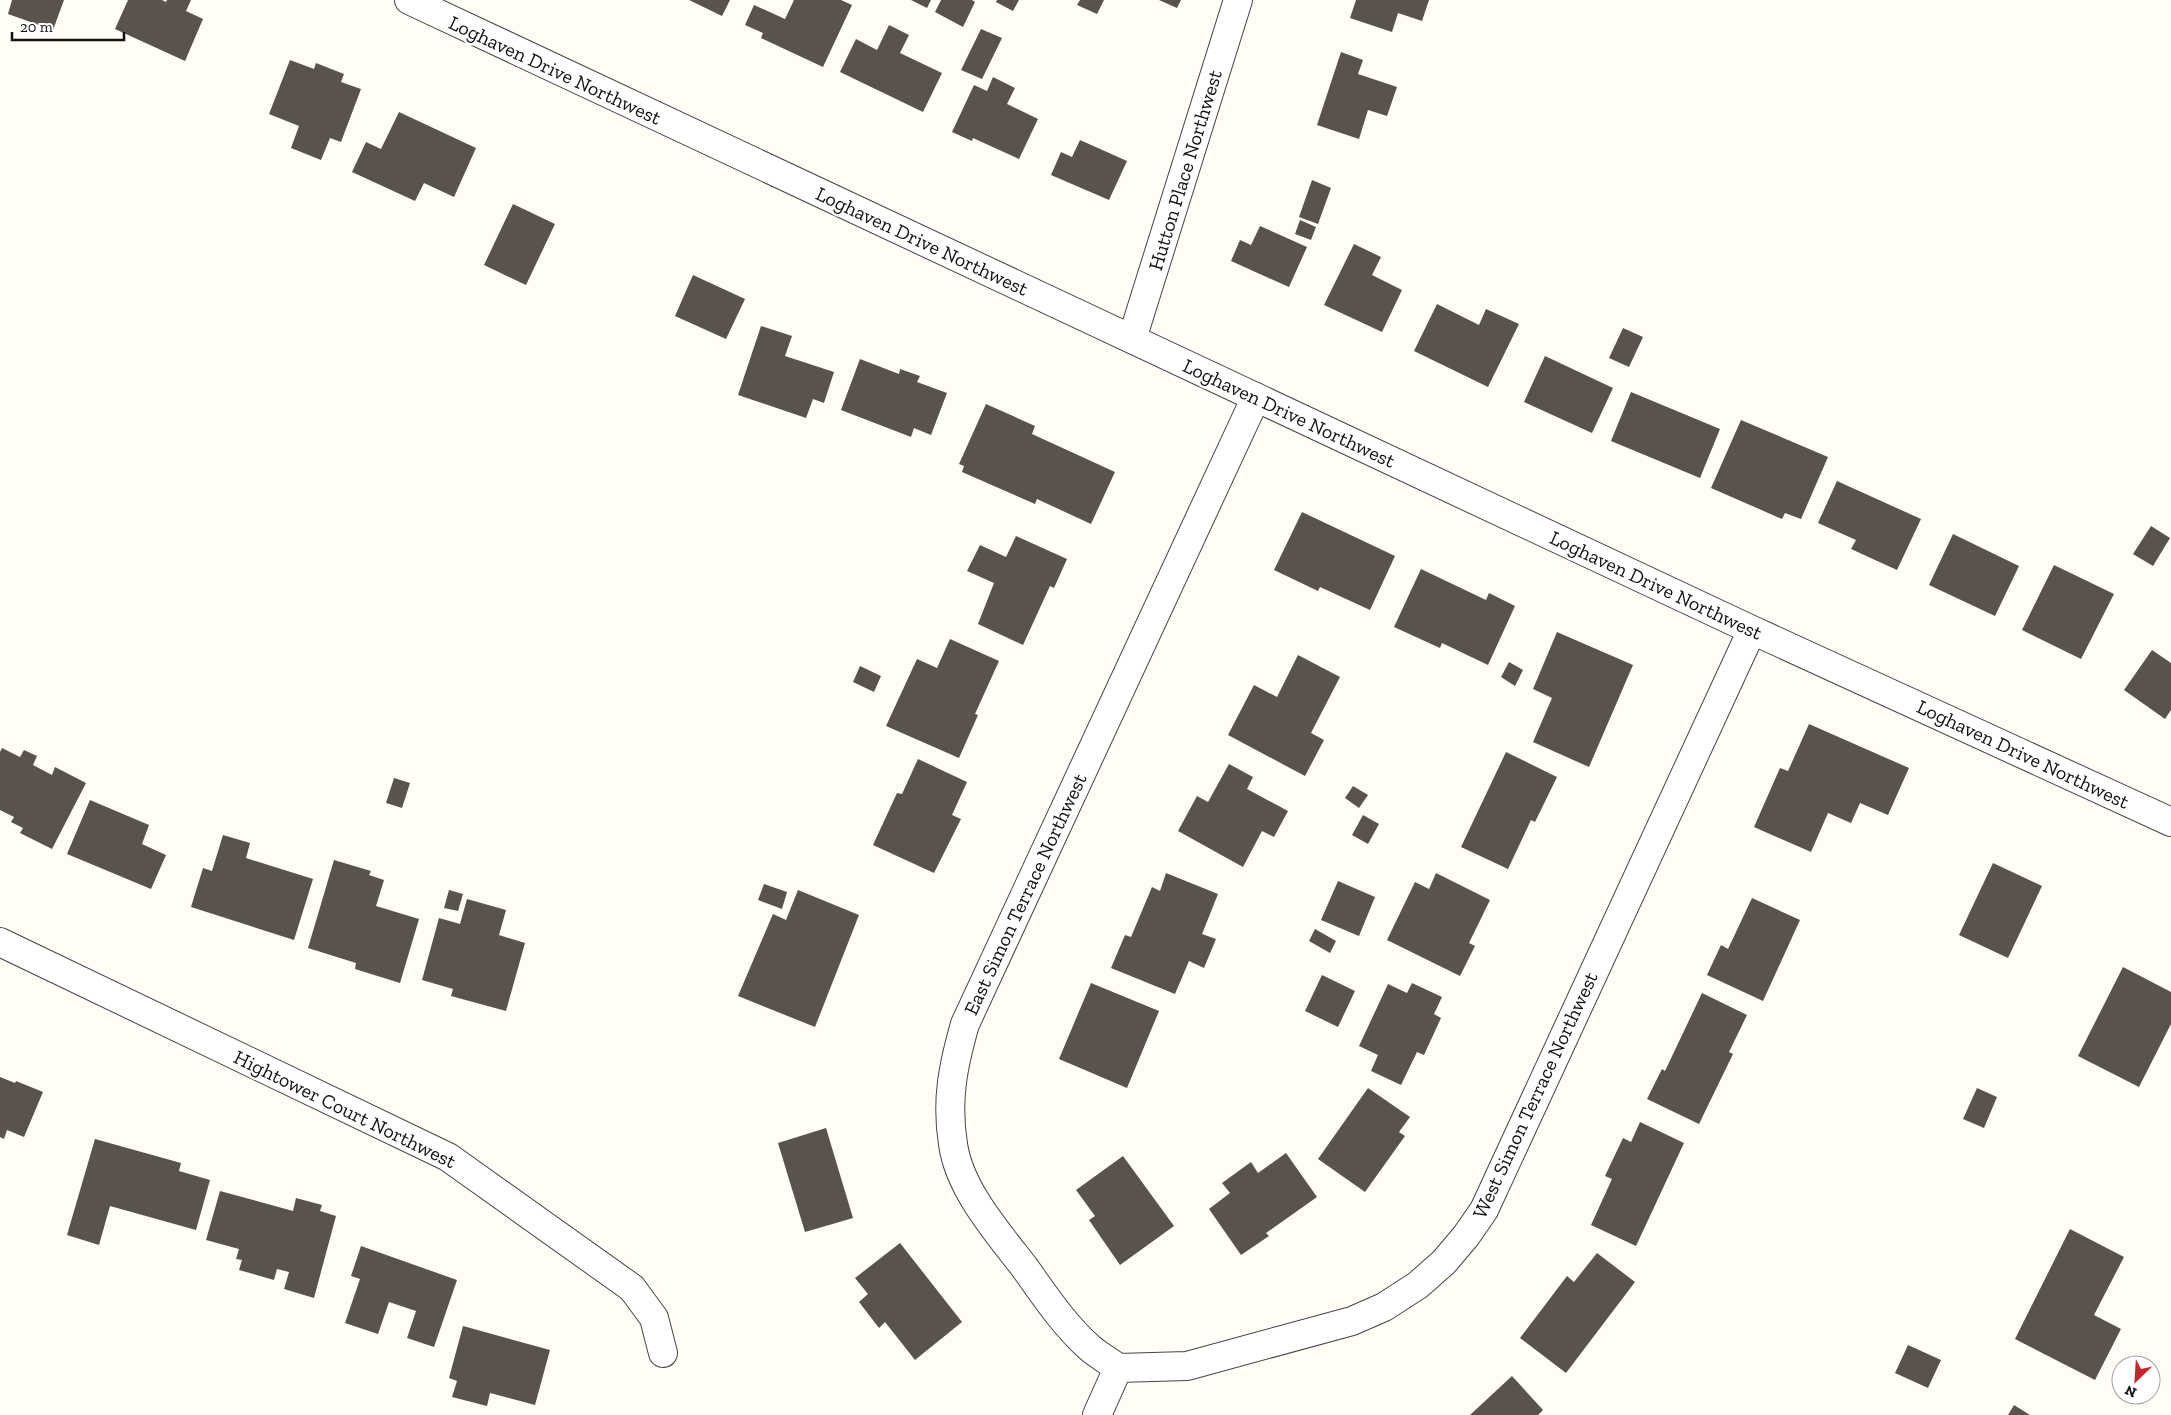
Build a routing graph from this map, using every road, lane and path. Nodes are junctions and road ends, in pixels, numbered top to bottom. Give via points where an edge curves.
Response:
1 (408, 0) edge
2 (1238, 0) edge
3 (1132, 339) junction
4 (1256, 397) junction
5 (1752, 630) junction
6 (2171, 822) edge
7 (0, 942) edge
8 (664, 1353) dead end
9 (1118, 1368) junction
10 (1097, 1415) edge

1 - 3 street, Loghaven Drive Northwest
2 - 3 street, Hutton Place Northwest
3 - 4 street, Loghaven Drive Northwest
4 - 5 street, Loghaven Drive Northwest
4 - 9 street, East Simon Terrace Northwest via 965,1024 953,1067 949,1108 953,1146 966,1184 1066,1324 1091,1349
5 - 6 street, Loghaven Drive Northwest
5 - 9 street, West Simon Terrace Northwest via 1484,1210 1444,1262 1418,1285 1384,1307 1352,1322 1187,1366
7 - 8 street, Hightower Court Northwest via 448,1157 632,1288 654,1318
9 - 10 street

